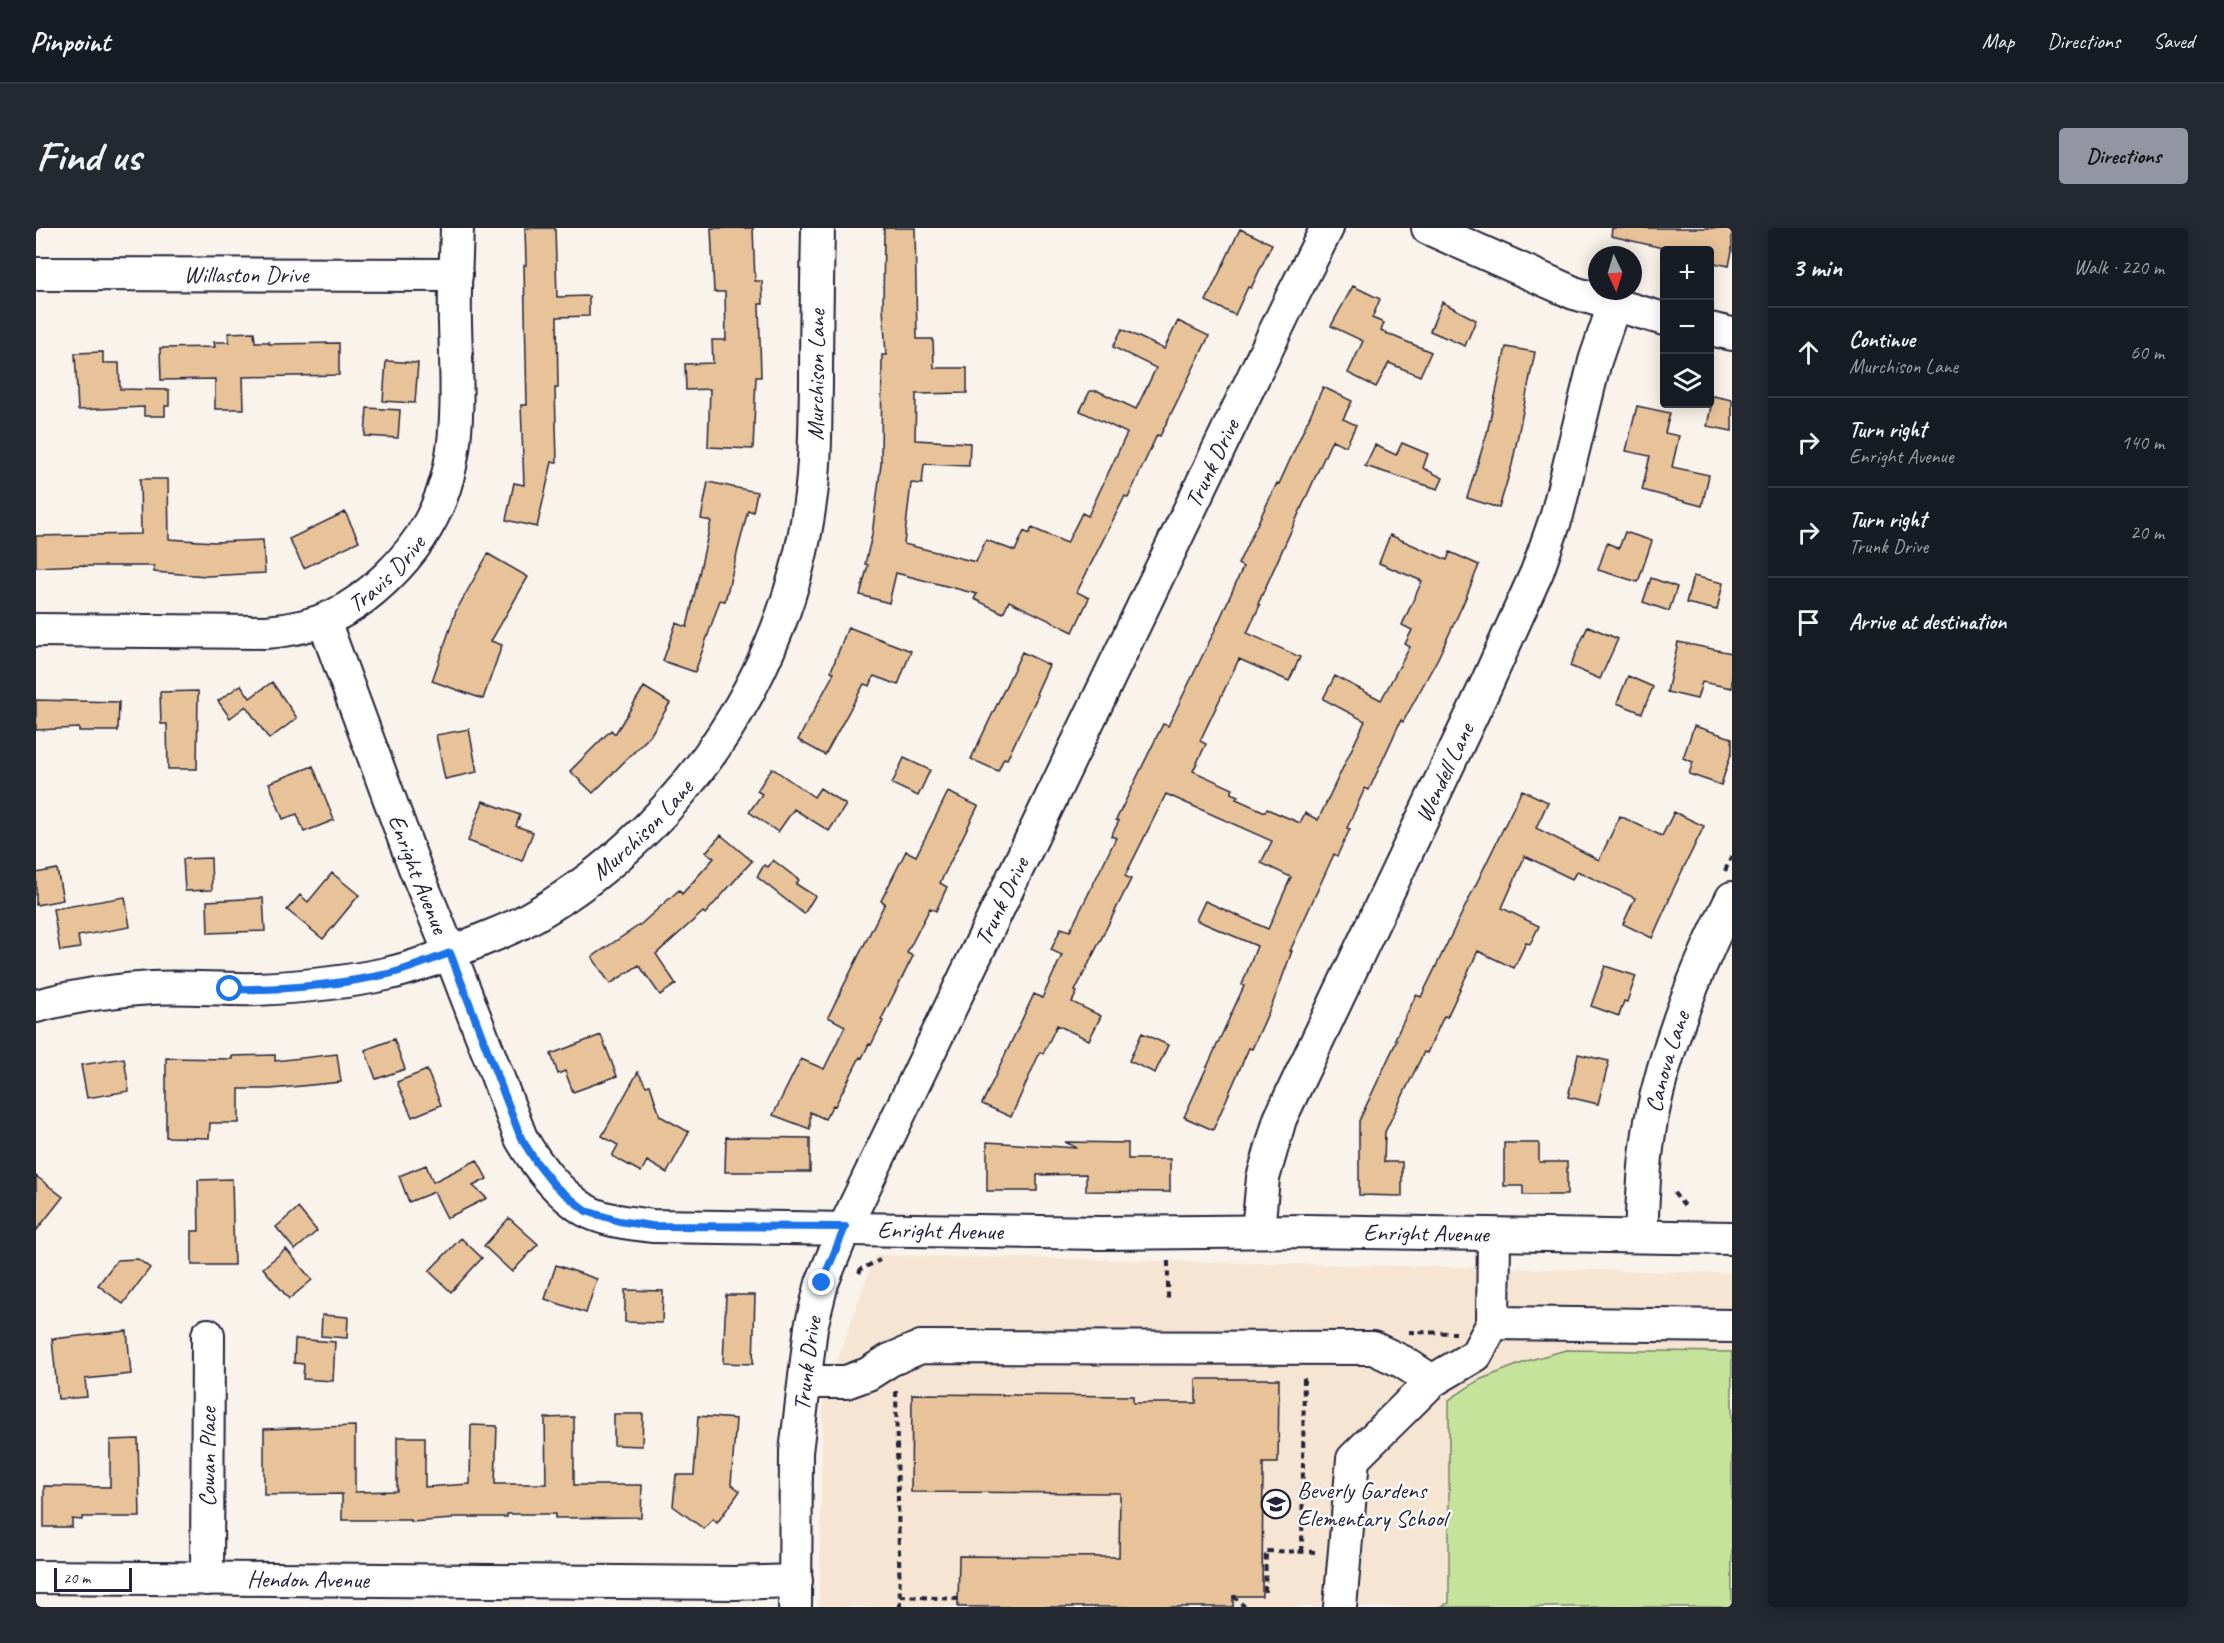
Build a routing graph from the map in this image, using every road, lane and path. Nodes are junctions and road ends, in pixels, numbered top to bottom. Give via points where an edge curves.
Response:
1 (457, 228) edge
2 (818, 228) edge
3 (1327, 228) edge
4 (1428, 228) edge
5 (36, 274) edge
6 (456, 275) junction
7 (1614, 305) junction
8 (1660, 318) edge
9 (1714, 330) edge
10 (1732, 334) edge
11 (324, 621) junction
12 (36, 630) edge
13 (1732, 898) edge
14 (450, 953) junction
15 (36, 1006) edge
16 (1672, 1188) dead end
17 (1688, 1211) dead end
18 (845, 1227) junction
19 (1258, 1231) junction
20 (1494, 1235) junction
21 (1641, 1235) junction
22 (1732, 1238) edge
23 (1168, 1260) dead end
24 (1168, 1299) dead end
25 (1493, 1323) junction
26 (1732, 1326) edge
27 (208, 1335) dead end
28 (1304, 1369) dead end
29 (1432, 1381) junction
30 (806, 1382) junction
31 (896, 1384) dead end
32 (1302, 1552) junction
33 (1316, 1552) dead end
34 (36, 1577) edge
35 (207, 1579) junction
36 (1265, 1592) dead end
37 (796, 1594) edge
38 (900, 1596) junction
39 (1233, 1596) dead end
40 (958, 1599) dead end
41 (900, 1607) edge
42 (1245, 1607) edge
43 (1340, 1607) edge

1 - 6 street, Travis Drive
2 - 14 street, Murchison Lane via 810,502 787,603 758,674 725,735 651,825 562,897 519,924
3 - 18 street, Trunk Drive
4 - 7 street via 1574,293
5 - 6 street, Willaston Drive
6 - 11 street, Travis Drive via 456,440 437,509 424,534 376,588
7 - 8 street
7 - 19 street, Wendell Lane via 1595,361 1557,515 1537,572 1280,1119 1263,1178
9 - 10 street
11 - 12 street, Travis Drive via 266,632
11 - 14 street, Enright Avenue
13 - 21 street, Canova Lane via 1688,998 1662,1073 1651,1122
14 - 15 street, Murchison Lane via 390,973 332,984 255,989 153,988 102,992
14 - 18 street, Enright Avenue via 521,1138 555,1186 586,1211 652,1226
16 - 17 path
18 - 19 street, Enright Avenue via 1101,1233
18 - 30 street, Trunk Drive via 822,1283 811,1327
19 - 20 street, Enright Avenue
20 - 21 street, Enright Avenue
20 - 25 street
21 - 22 street, Enright Avenue
23 - 24 path
25 - 26 street
25 - 29 street via 1476,1355
27 - 35 street, Cowan Place
28 - 32 path
29 - 30 street via 1373,1348 921,1347 846,1382
29 - 43 street via 1353,1459
30 - 37 street, Trunk Drive via 796,1452
31 - 38 path
32 - 33 path
32 - 36 path via 1266,1551
34 - 35 street, Hendon Avenue
35 - 37 street, Hendon Avenue via 735,1583
38 - 40 path
38 - 41 path
39 - 42 path

